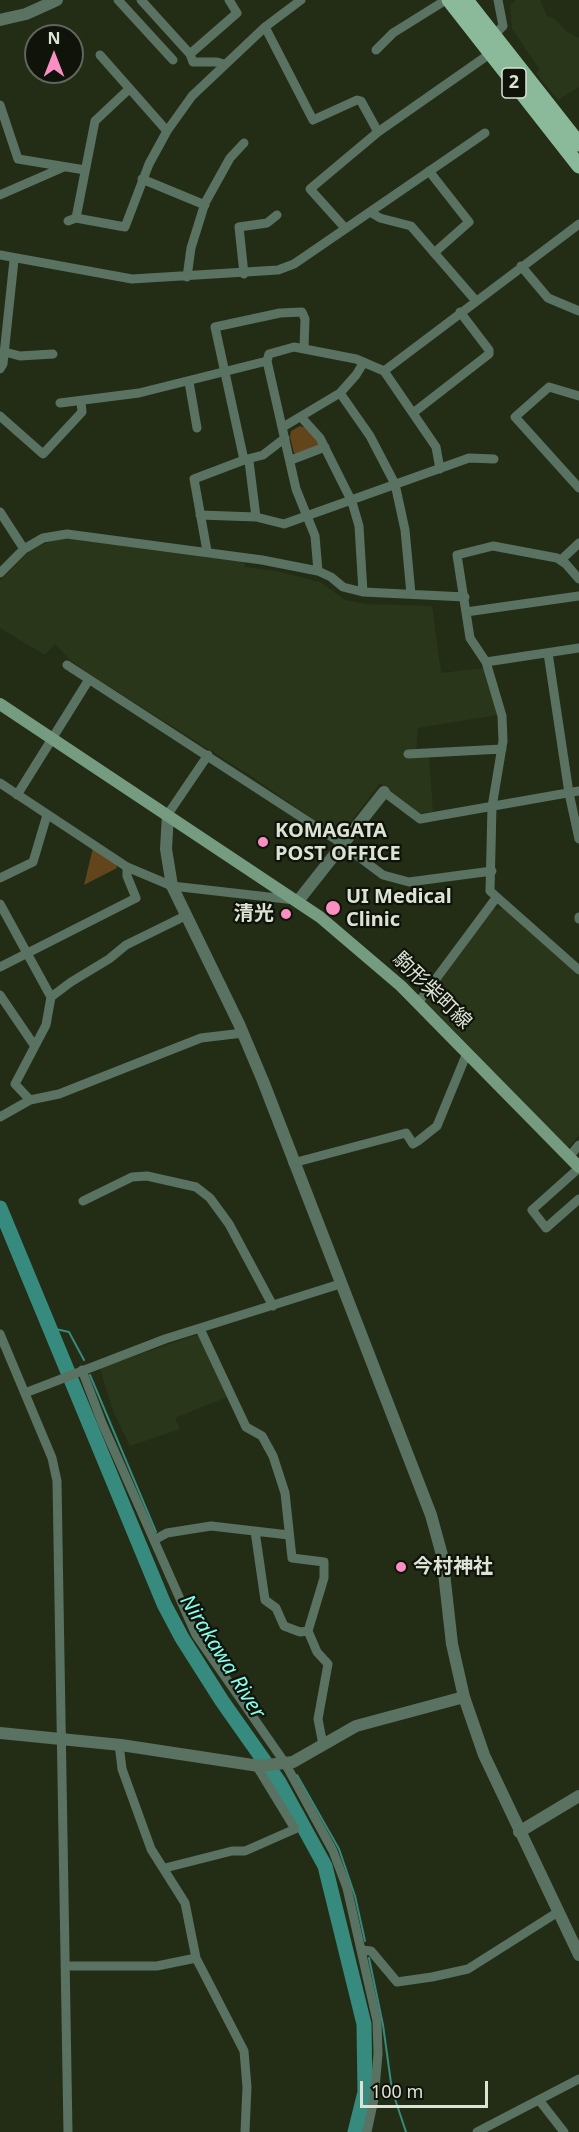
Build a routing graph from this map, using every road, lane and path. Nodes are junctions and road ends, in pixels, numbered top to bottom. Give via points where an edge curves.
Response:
1 (57, 0) edge
2 (118, 0) edge
3 (141, 0) edge
4 (228, 0) edge
5 (301, 0) edge
6 (448, 0) edge
7 (466, 0) edge
8 (498, 0) edge
9 (0, 20) edge
10 (265, 27) junction
11 (493, 36) junction
12 (376, 50) dead end
13 (490, 53) junction
14 (190, 54) junction
15 (100, 55) dead end
16 (173, 60) dead end
17 (224, 64) junction
18 (129, 89) junction
19 (0, 105) edge
20 (167, 131) junction
21 (378, 132) junction
22 (485, 133) dead end
23 (244, 143) dead end
24 (579, 144) edge
25 (66, 166) junction
26 (579, 166) edge
27 (85, 170) junction
28 (429, 171) junction
29 (142, 179) junction
30 (0, 195) edge
31 (205, 205) junction
32 (370, 213) junction
33 (277, 215) dead end
34 (579, 224) edge
35 (345, 228) junction
36 (434, 253) junction
37 (0, 255) edge
38 (14, 260) junction
39 (521, 266) junction
40 (244, 274) junction
41 (187, 277) junction
42 (476, 301) junction
43 (579, 311) edge
44 (460, 312) junction
45 (304, 348) junction
46 (5, 352) junction
47 (53, 354) dead end
48 (267, 361) junction
49 (364, 362) junction
50 (0, 369) edge
51 (224, 371) junction
52 (384, 371) junction
53 (189, 382) junction
54 (340, 393) junction
55 (579, 396) edge
56 (81, 402) junction
57 (60, 404) dead end
58 (413, 413) junction
59 (0, 416) edge
60 (301, 417) junction
61 (283, 427) junction
62 (197, 428) dead end
63 (285, 438) junction
64 (325, 447) junction
65 (494, 459) dead end
66 (246, 460) junction
67 (291, 460) junction
68 (440, 469) junction
69 (578, 483) edge
70 (395, 484) junction
71 (352, 502) junction
72 (0, 512) edge
73 (200, 515) junction
74 (256, 517) junction
75 (308, 517) junction
76 (579, 543) edge
77 (24, 549) junction
78 (207, 551) junction
79 (561, 560) junction
80 (318, 571) junction
81 (0, 573) edge
82 (579, 579) edge
83 (363, 592) junction
84 (411, 594) junction
85 (579, 596) edge
86 (465, 597) junction
87 (466, 612) junction
88 (579, 648) edge
89 (548, 653) junction
90 (486, 662) junction
91 (67, 665) dead end
92 (88, 681) junction
93 (0, 704) edge
94 (54, 739) junction
95 (502, 749) junction
96 (408, 754) dead end
97 (208, 756) junction
98 (0, 783) edge
99 (579, 791) edge
100 (384, 792) joint
101 (569, 793) junction
102 (17, 795) junction
103 (492, 807) junction
104 (168, 814) junction
105 (47, 815) junction
106 (579, 839) edge
107 (341, 845) junction
108 (127, 867) junction
109 (492, 871) junction
110 (0, 878) edge
111 (172, 886) junction
112 (496, 898) junction
113 (298, 901) junction
114 (0, 904) edge
115 (185, 916) junction
116 (26, 954) junction
117 (0, 967) edge
118 (579, 970) edge
119 (0, 995) edge
120 (51, 997) junction
121 (418, 1003) junction
122 (243, 1033) junction
123 (33, 1045) junction
124 (467, 1053) junction
125 (30, 1101) junction
126 (0, 1118) edge
127 (579, 1145) edge
128 (569, 1157) junction
129 (293, 1163) junction
130 (579, 1167) edge
131 (579, 1199) edge
132 (83, 1201) dead end
133 (340, 1284) junction
134 (273, 1306) junction
135 (200, 1329) junction
136 (0, 1334) edge
137 (80, 1371) junction
138 (25, 1393) junction
139 (255, 1531) junction
140 (289, 1535) junction
141 (154, 1540) junction
142 (308, 1630) junction
143 (464, 1697) junction
144 (0, 1733) edge
145 (61, 1739) junction
146 (119, 1744) junction
147 (323, 1745) junction
148 (283, 1763) junction
149 (257, 1766) junction
150 (579, 1797) edge
151 (519, 1832) junction
152 (165, 1868) junction
153 (558, 1912) junction
154 (362, 1950) junction
155 (579, 1955) edge
156 (196, 1958) junction
157 (65, 1966) junction
158 (579, 2079) edge
159 (539, 2100) junction
160 (68, 2132) edge
161 (245, 2132) edge
162 (367, 2132) edge
163 (477, 2132) edge
164 (564, 2132) edge

1 - 9 street
2 - 16 street
3 - 14 street
4 - 14 street via 237,14
5 - 10 street
6 - 12 street via 393,33
6 - 13 main road, 2
7 - 11 main road, 2
8 - 11 street via 503,26
10 - 17 street
10 - 21 street via 313,120 357,100
11 - 24 main road, 2
13 - 21 street
13 - 26 main road, 2
14 - 17 street via 193,62
15 - 18 street
17 - 20 street via 197,91
18 - 20 street
18 - 27 street via 94,121
19 - 25 street via 18,159
20 - 29 street
21 - 35 street via 310,189
22 - 28 street
23 - 31 street via 230,158
25 - 27 street
25 - 30 street
27 - 29 street via 72,219 125,227
28 - 32 street
28 - 36 street via 469,222
29 - 31 street
31 - 41 street via 191,248
32 - 35 street
32 - 36 street via 411,226
33 - 40 street via 267,223 239,227
34 - 39 street
35 - 40 street via 287,267
36 - 42 street
37 - 38 street
38 - 41 street via 121,278
38 - 46 street
39 - 42 street
39 - 43 street via 548,297
40 - 41 street
42 - 44 street
44 - 52 street
44 - 58 street via 489,354
45 - 48 street via 285,348 269,354
45 - 49 street
45 - 51 street via 302,312 218,326 214,331
46 - 47 street via 20,356
46 - 50 street
48 - 51 street
48 - 61 street
49 - 52 street
49 - 54 street
51 - 53 street
51 - 66 street
52 - 58 street
53 - 56 street
53 - 62 street
54 - 60 street
54 - 70 street via 370,436
55 - 69 street via 549,387 515,417
56 - 57 street
56 - 59 street via 82,412 43,454
58 - 68 street via 436,447
60 - 61 street
60 - 64 street
61 - 63 street
63 - 66 street via 262,455
63 - 67 street
64 - 67 street
64 - 71 street
65 - 68 street via 470,458
66 - 73 street via 194,479
66 - 74 street
67 - 75 street via 296,489
68 - 70 street
70 - 71 street
70 - 84 street via 405,530
71 - 75 street
71 - 83 street via 359,526
72 - 77 street
73 - 74 street
73 - 78 street
74 - 75 street via 284,524
75 - 80 street
76 - 79 street
77 - 78 street via 44,538 67,534
77 - 81 street
78 - 80 street
79 - 82 street
79 - 86 street via 493,546 457,555
80 - 83 street via 343,587
83 - 84 street
84 - 86 street
85 - 87 street
86 - 87 street
87 - 90 street via 470,638
88 - 89 street
89 - 90 street
89 - 101 street
90 - 95 street via 502,716
91 - 92 street
92 - 94 street
92 - 97 street
93 - 94 main road, 駒形柴町線
94 - 102 street
94 - 104 main road, 駒形柴町線
95 - 96 street
95 - 103 street
97 - 104 street
97 - 107 street
98 - 102 street
99 - 101 street
100 - 103 street via 420,819
100 - 107 street
101 - 103 street
101 - 106 street
102 - 105 street
103 - 109 street
104 - 111 street via 166,849
104 - 113 main road, 駒形柴町線
105 - 108 street
105 - 110 street via 33,862
107 - 109 street via 383,875 401,882
107 - 113 street
108 - 111 street
108 - 116 street via 136,898
109 - 112 street via 490,891
111 - 113 street
111 - 115 street
112 - 118 street
112 - 121 street
113 - 121 main road, 駒形柴町線 via 362,951
114 - 116 street
115 - 120 street via 126,945
115 - 122 street
116 - 117 street
116 - 120 street
119 - 123 street
120 - 123 street via 46,1025
121 - 124 main road, 駒形柴町線
122 - 125 street via 201,1038 59,1094
122 - 129 street
123 - 125 street via 15,1084
124 - 128 main road, 駒形柴町線
124 - 129 street via 437,1126 418,1141 413,1144 406,1133
125 - 126 street
127 - 128 street
128 - 130 main road, 駒形柴町線
129 - 133 street
130 - 131 street via 532,1210 546,1228
132 - 134 street via 132,1177 147,1176 196,1187 210,1198 229,1224
133 - 134 street
133 - 143 street via 431,1515 442,1555 452,1644
134 - 135 street
135 - 137 street
135 - 140 street via 246,1427 268,1444 285,1493
136 - 138 street
137 - 138 street
137 - 141 street
138 - 145 street via 52,1458 57,1481
139 - 140 street
139 - 141 street via 211,1526 167,1533
139 - 142 street via 265,1600 276,1608 284,1626 300,1632
140 - 142 street via 292,1558 324,1562 324,1578
141 - 148 street via 196,1635
142 - 147 street via 317,1652 328,1664 318,1719
143 - 147 street via 379,1718
143 - 151 street via 484,1755
144 - 145 street
145 - 146 street
145 - 157 street
146 - 149 street
146 - 152 street via 122,1769 151,1849
147 - 148 street via 293,1762
148 - 149 street
148 - 154 street via 333,1851 347,1888
149 - 152 street via 295,1829 245,1851
150 - 151 street
151 - 153 street
152 - 156 street via 185,1904
153 - 154 street via 468,1969 432,1977 397,1982 371,1951
153 - 155 street
154 - 162 street via 378,2036 374,2099
156 - 157 street via 157,1966
156 - 161 street via 244,2051
157 - 160 street
158 - 159 street
159 - 163 street
159 - 164 street

